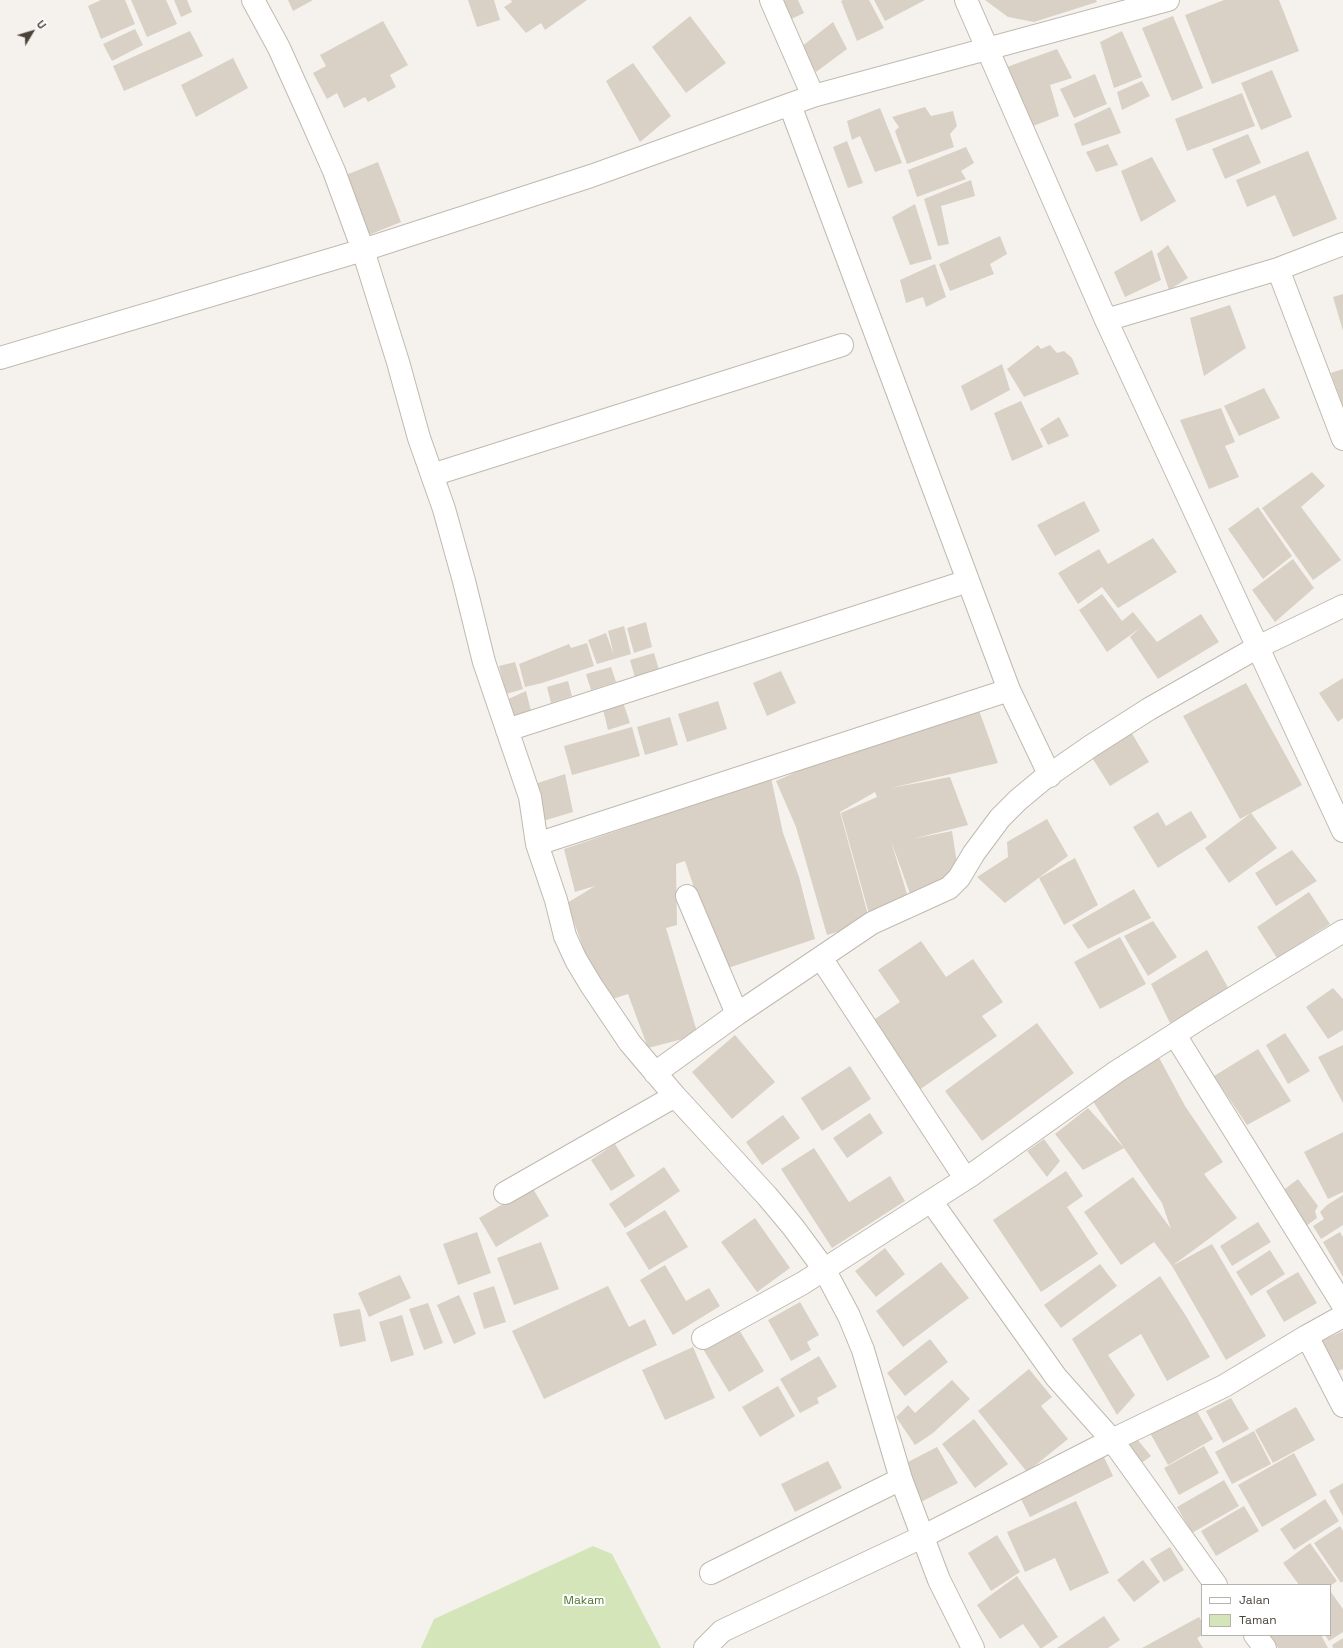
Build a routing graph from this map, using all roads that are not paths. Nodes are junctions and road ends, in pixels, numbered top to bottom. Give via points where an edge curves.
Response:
1 (253, 0) edge
2 (772, 0) edge
3 (966, 0) edge
4 (1168, 0) edge
5 (987, 49) junction
6 (813, 96) junction
7 (790, 105) junction
8 (1343, 244) edge
9 (363, 250) junction
10 (1278, 269) junction
11 (1106, 320) junction
12 (842, 345) dead end
13 (0, 358) edge
14 (1343, 439) edge
15 (432, 475) junction
16 (968, 581) junction
17 (1343, 606) edge
18 (1258, 647) junction
19 (1009, 690) junction
20 (507, 730) junction
21 (1050, 776) junction
22 (1343, 831) edge
23 (537, 844) junction
24 (687, 896) dead end
25 (1343, 931) edge
26 (821, 958) junction
27 (737, 1014) junction
28 (1175, 1035) junction
29 (655, 1073) junction
30 (675, 1096) junction
31 (965, 1178) junction
32 (505, 1193) dead end
33 (931, 1201) junction
34 (824, 1269) junction
35 (1343, 1305) edge
36 (1343, 1316) edge
37 (1307, 1336) junction
38 (703, 1338) dead end
39 (1343, 1406) edge
40 (1112, 1440) junction
41 (902, 1479) junction
42 (922, 1536) junction
43 (710, 1573) dead end
44 (1215, 1584) edge
45 (1256, 1636) edge
46 (705, 1648) edge
47 (973, 1648) edge
48 (1265, 1648) edge

1 - 9 street via 279,48 314,125
2 - 6 street
3 - 5 street
4 - 5 street
5 - 6 street
5 - 11 street
6 - 7 street
7 - 9 street via 591,176
7 - 16 street
8 - 10 street
9 - 13 street
9 - 15 street
10 - 11 street
10 - 14 street
11 - 18 street
12 - 15 street
15 - 20 street via 444,509 484,662
16 - 19 street
16 - 20 street
17 - 18 street
18 - 21 street via 1150,709 1091,746
18 - 22 street
19 - 21 street
19 - 23 street
20 - 23 street via 530,797
21 - 26 street via 1018,800 1000,818 949,888 872,923
23 - 29 street via 565,936 576,960 613,1020
24 - 27 street
25 - 28 street
26 - 27 street
26 - 31 street
27 - 29 street
28 - 31 street via 1116,1072
28 - 35 street
29 - 30 street
30 - 32 street
30 - 34 street via 767,1196
31 - 33 street
33 - 34 street
33 - 40 street via 1056,1377
34 - 38 street
34 - 41 street via 849,1316 863,1350
36 - 37 street
37 - 39 street
37 - 40 street via 1224,1386
40 - 42 street
40 - 44 street
41 - 42 street
41 - 43 street
42 - 46 street via 722,1631
42 - 47 street via 939,1580
45 - 48 street

